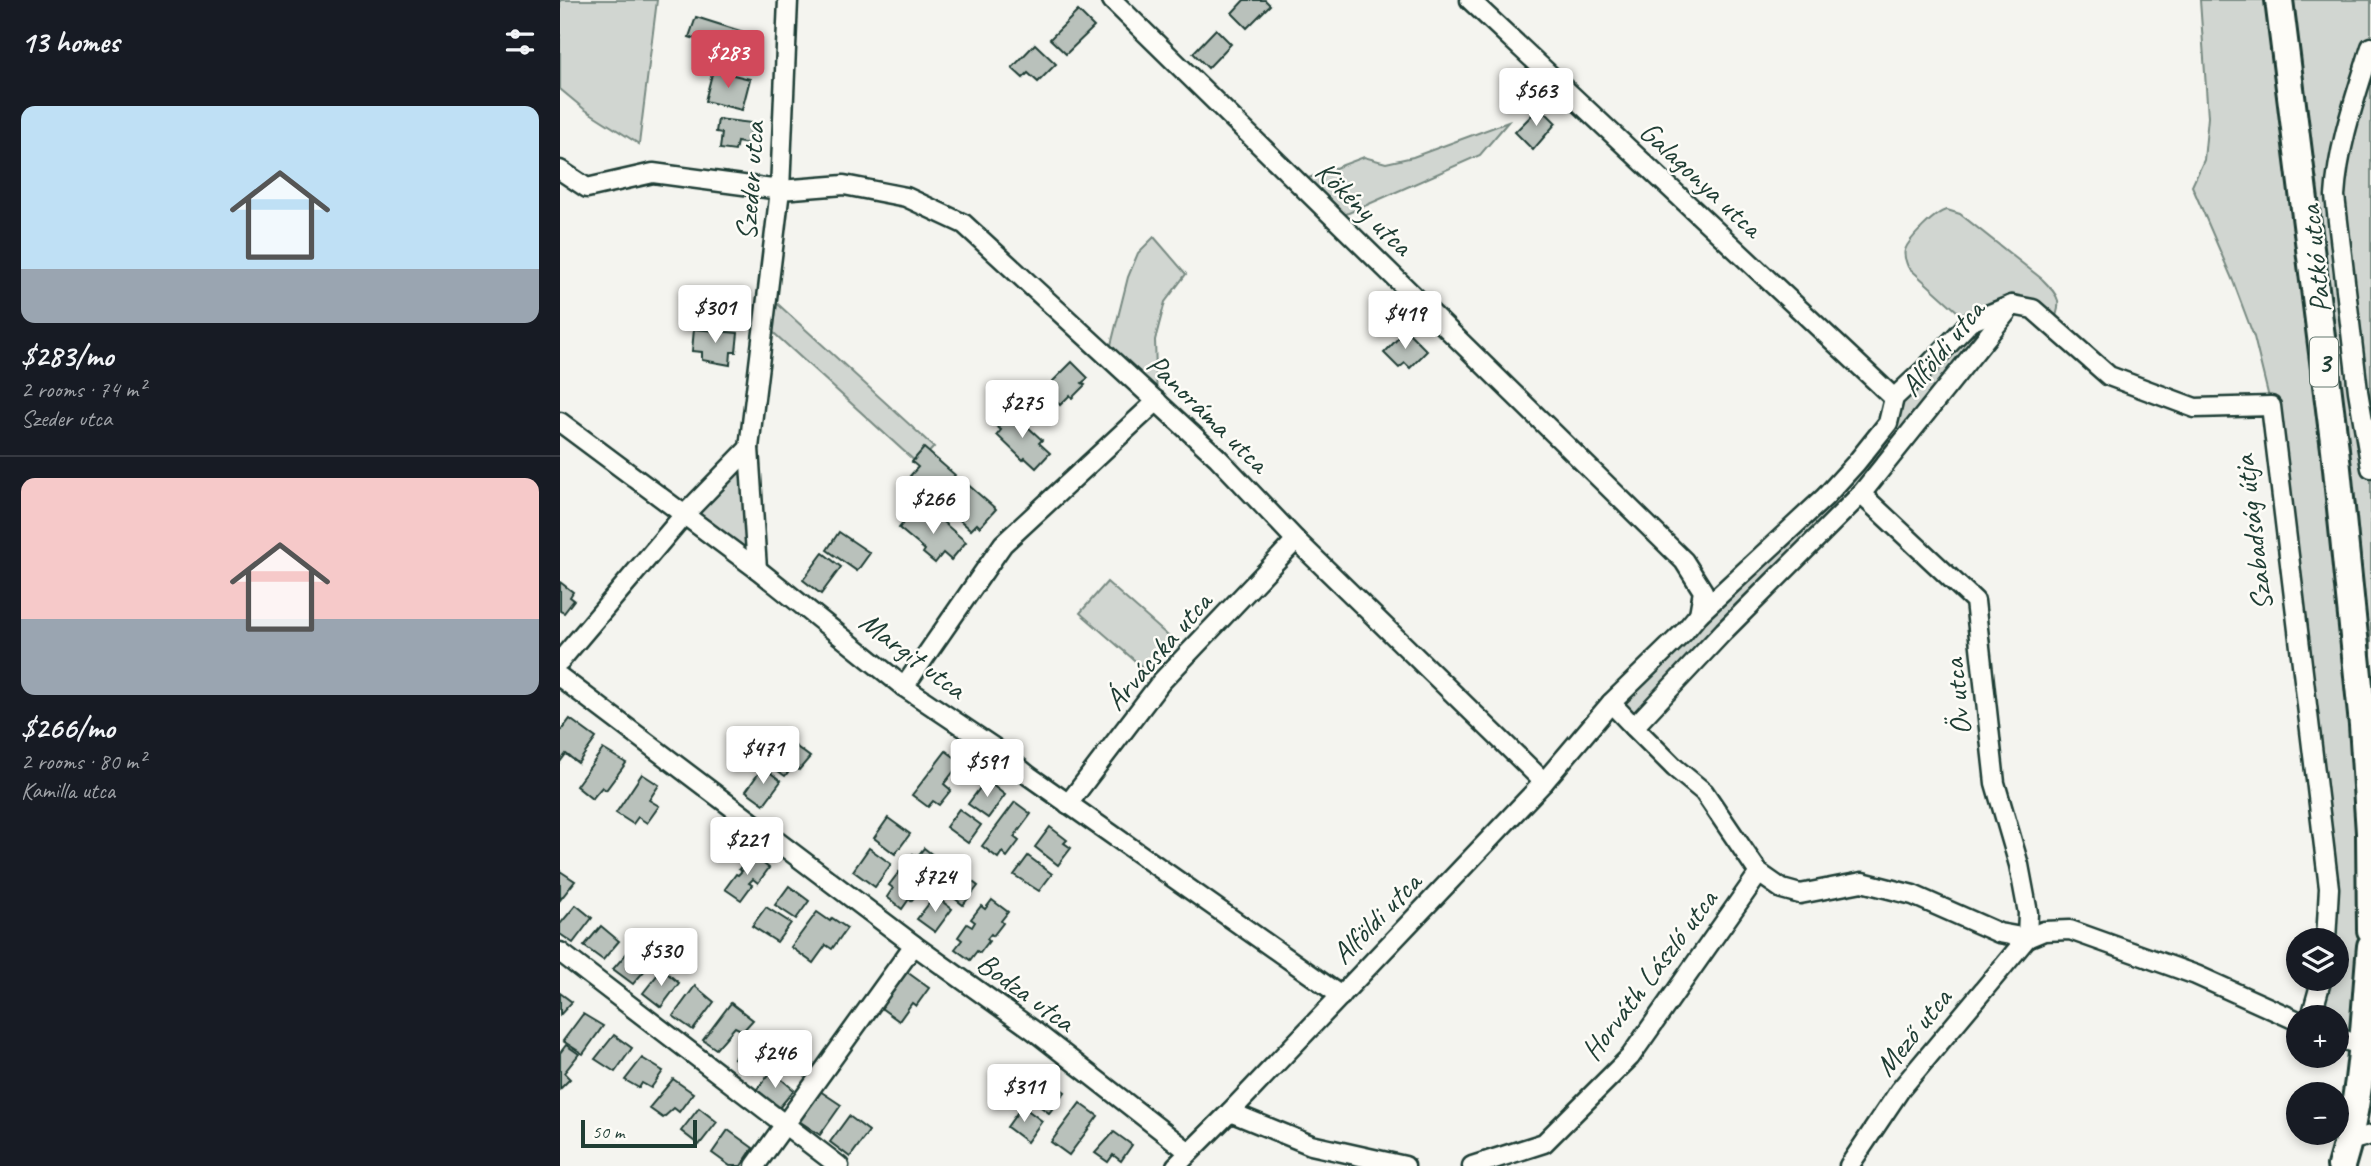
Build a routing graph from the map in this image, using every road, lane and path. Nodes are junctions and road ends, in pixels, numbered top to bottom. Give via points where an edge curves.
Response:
1 (788, 0) edge
2 (1112, 0) edge
3 (1470, 0) edge
4 (2280, 0) edge
5 (2371, 47) edge
6 (560, 170) edge
7 (780, 190) junction
8 (2012, 305) junction
9 (1894, 398) junction
10 (1157, 401) junction
11 (560, 422) edge
12 (749, 448) junction
13 (2371, 468) edge
14 (1861, 494) junction
15 (683, 516) junction
16 (1296, 540) junction
17 (757, 569) junction
18 (1699, 614) junction
19 (560, 662) edge
20 (560, 677) edge
21 (904, 687) junction
22 (1611, 703) junction
23 (1634, 727) junction
24 (1544, 782) junction
25 (1068, 804) junction
26 (1759, 873) junction
27 (2327, 928) edge
28 (2371, 930) edge
29 (2027, 938) junction
30 (914, 945) junction
31 (2371, 946) edge
32 (560, 952) edge
33 (1341, 996) junction
34 (2286, 1016) edge
35 (2349, 1042) edge
36 (2362, 1046) junction
37 (1230, 1112) junction
38 (785, 1125) junction
39 (2360, 1138) edge
40 (1189, 1152) junction
41 (755, 1166) edge
42 (839, 1166) edge
43 (1176, 1166) edge
44 (1405, 1166) edge
45 (1472, 1166) edge
46 (1849, 1166) edge
47 (2341, 1166) edge

1 - 7 street, Szeder utca
2 - 18 street, Kökény utca via 1684,561 1703,591
3 - 9 street, Galagonya utca
4 - 28 main road, 3 via 2335,449 2363,725
5 - 13 street, Patkó utca via 2343,142 2334,196
6 - 7 street, Panoráma utca via 587,188 653,173
7 - 10 street, Panoráma utca via 856,187 906,197 964,224
7 - 12 street, Szeder utca
8 - 9 street, Alföldi utca via 1970,322
8 - 14 street, Alföldi utca
8 - 27 street, Szabadság útja via 2033,309 2109,376 2196,408 2271,406 2329,888
9 - 18 street, Alföldi utca via 1888,424 1856,463
10 - 16 street, Panoráma utca
10 - 21 street via 1003,544
11 - 15 street, Margit utca
12 - 15 street
12 - 17 street, Szeder utca
14 - 23 street, Alföldi utca
14 - 29 street, Öv utca via 1975,601 1995,783 2020,865
15 - 17 street, Margit utca
15 - 19 street
16 - 24 street, Panoráma utca
16 - 25 street, Árvácska utca via 1161,682
17 - 21 street, Margit utca
18 - 22 street, Alföldi utca
20 - 30 street, Bodza utca
21 - 25 street, Margit utca
22 - 23 street
22 - 24 street, Alföldi utca
23 - 26 street via 1704,792
24 - 33 street, Alföldi utca
25 - 33 street, Margit utca
26 - 29 street via 1782,890 1800,894 1852,883 1874,884 1913,895 1999,933
26 - 45 street, Horváth László utca via 1630,1057 1544,1143
29 - 34 street via 2057,930 2087,935 2196,975
29 - 46 street, Mező utca via 1900,1090
30 - 38 street
30 - 40 street, Bodza utca via 1033,1030
31 - 36 main road
32 - 38 street
33 - 37 street, Alföldi utca
35 - 36 street
36 - 39 main road
37 - 40 street, Alföldi utca
37 - 44 street via 1311,1145
38 - 41 street
38 - 42 street
39 - 47 main road
40 - 43 street, Alföldi utca

